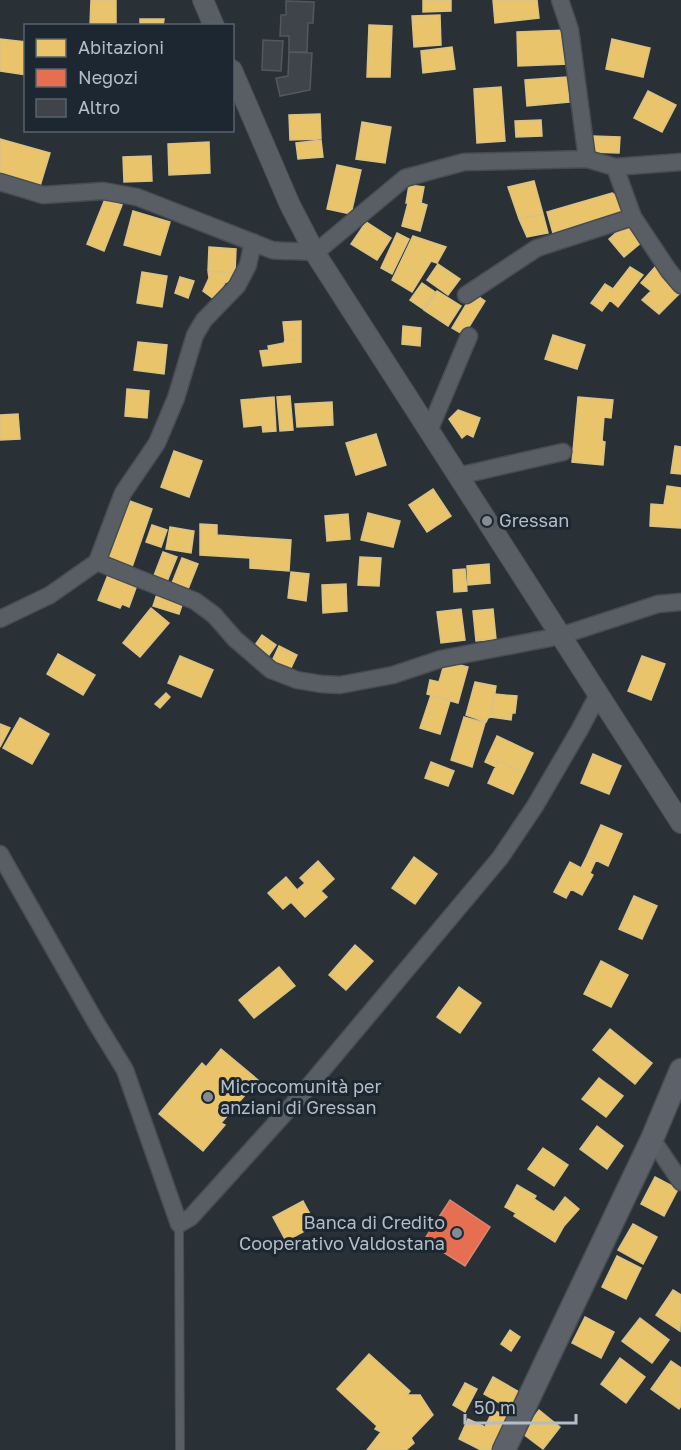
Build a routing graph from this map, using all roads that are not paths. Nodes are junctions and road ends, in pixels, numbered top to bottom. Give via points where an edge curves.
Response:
1 (203, 0) edge
2 (560, 0) edge
3 (213, 24) edge
4 (234, 75) edge
5 (587, 159) junction
6 (681, 162) edge
7 (615, 167) junction
8 (0, 182) edge
9 (633, 217) junction
10 (253, 242) junction
11 (315, 253) junction
12 (681, 285) edge
13 (466, 295) dead end
14 (469, 336) dead end
15 (429, 431) junction
16 (563, 452) dead end
17 (458, 476) junction
18 (97, 562) junction
19 (681, 602) edge
20 (0, 619) edge
21 (560, 636) junction
22 (599, 693) junction
23 (681, 823) edge
24 (0, 854) edge
25 (681, 1070) edge
26 (652, 1138) junction
27 (681, 1182) edge
28 (179, 1224) junction
29 (180, 1450) edge
30 (504, 1450) edge

1 - 3 street
2 - 5 street via 570,30
4 - 11 street
5 - 7 street
5 - 11 street via 464,162 405,178
6 - 7 street
7 - 9 street
8 - 10 street via 43,195 103,191 137,197
9 - 12 street
9 - 13 street via 537,248
10 - 11 street via 272,250
10 - 18 street via 248,265 237,286 195,335 157,443 123,493
11 - 15 street
14 - 15 street
15 - 17 street
16 - 17 street
17 - 21 street
18 - 20 street via 50,595
18 - 21 street via 195,601 271,669 297,680 340,685 393,675 441,659
19 - 21 street via 658,604
21 - 22 street
22 - 23 street
22 - 28 street via 535,806 500,858 303,1094 191,1217
24 - 28 street via 125,1070
25 - 26 main road
26 - 27 street
26 - 30 main road
28 - 29 lane

